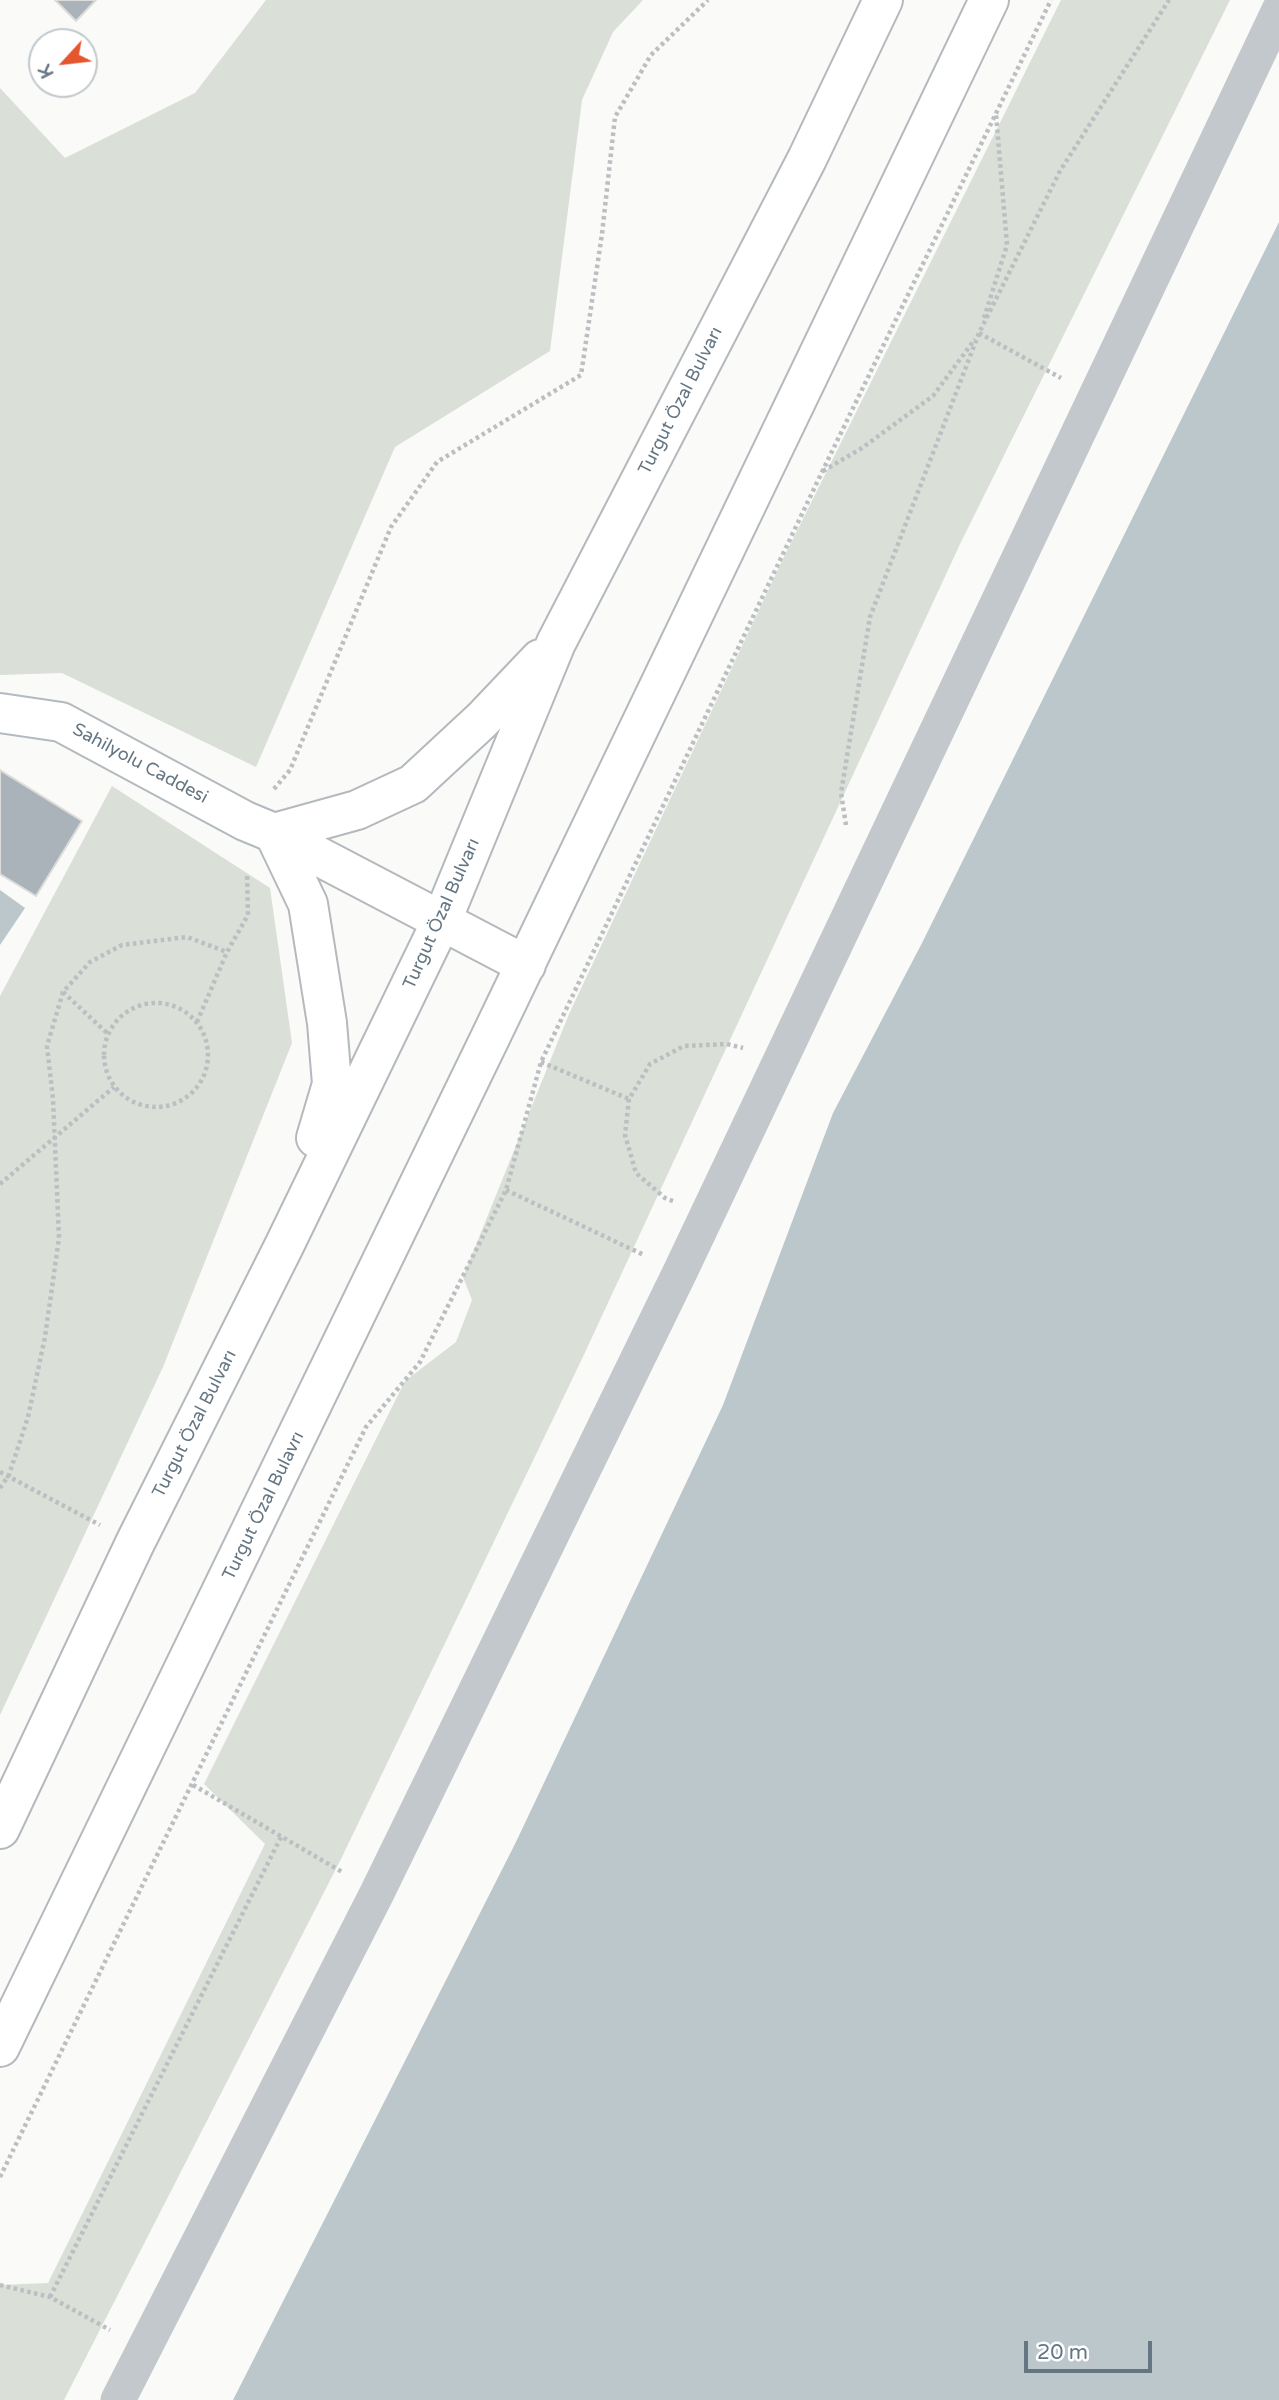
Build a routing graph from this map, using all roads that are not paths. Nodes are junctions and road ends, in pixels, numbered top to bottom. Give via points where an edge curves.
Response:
1 (884, 0) edge
2 (989, 0) edge
3 (1279, 10) edge
4 (556, 642) junction
5 (0, 713) edge
6 (259, 827) junction
7 (442, 920) junction
8 (526, 965) junction
9 (284, 1246) junction
10 (0, 1829) edge
11 (0, 2047) edge
12 (118, 2400) edge

1 - 4 main road, Turgut Özal Bulvarı via 807,159
2 - 8 main road
3 - 12 street via 680,1272 377,1894
4 - 6 main road via 413,784 357,810
4 - 7 main road, Turgut Özal Bulvarı
5 - 6 main road, Sahilyolu Caddesi via 61,722
6 - 7 main road, Sahilyolu Caddesi
6 - 9 main road via 308,904 332,1084
7 - 8 main road, Sahilyolu Caddesi
7 - 9 main road, Turgut Özal Bulvarı
8 - 11 main road, Turgut Özal Bulavrı
9 - 10 main road, Turgut Özal Bulvarı via 135,1543

